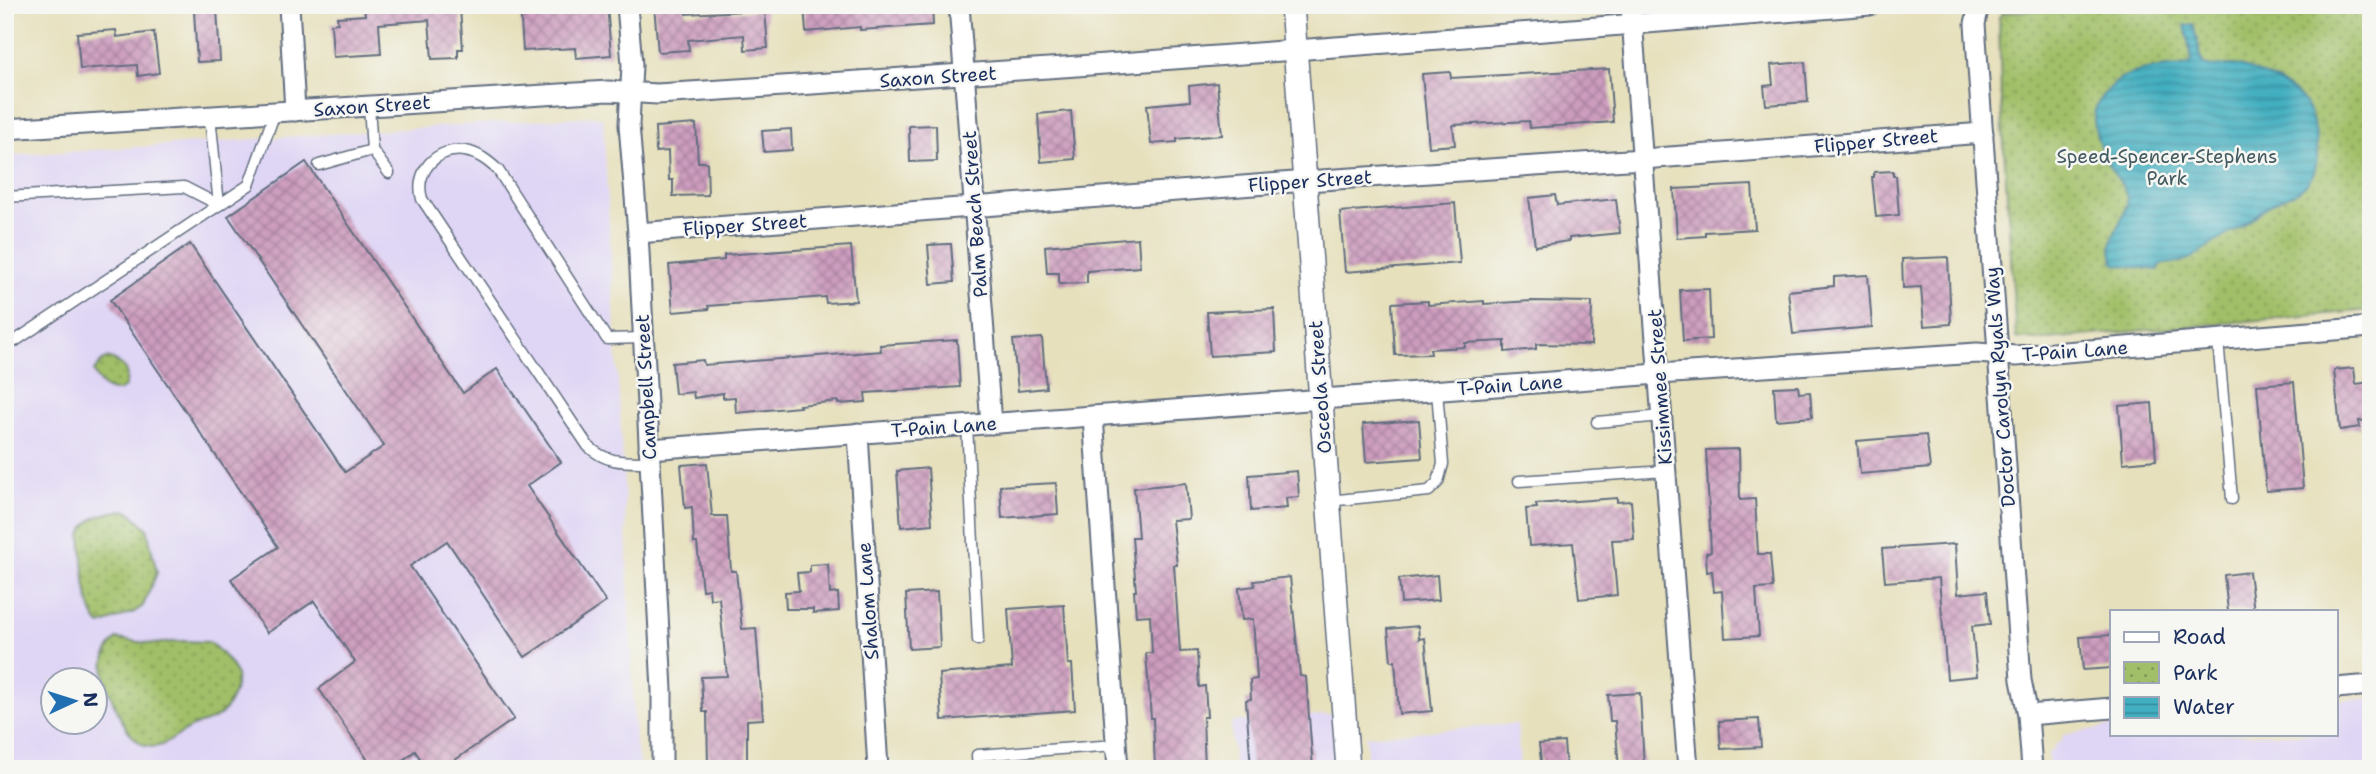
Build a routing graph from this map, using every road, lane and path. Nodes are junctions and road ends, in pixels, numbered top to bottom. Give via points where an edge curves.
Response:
1 (289, 5) edge
2 (627, 5) edge
3 (959, 5) edge
4 (1292, 5) edge
5 (1870, 5) edge
6 (1979, 5) edge
7 (1631, 15) edge
8 (1296, 52) junction
9 (965, 75) junction
10 (630, 93) junction
11 (369, 106) junction
12 (285, 112) junction
13 (210, 117) junction
14 (5, 129) edge
15 (1983, 133) junction
16 (372, 150) junction
17 (1643, 159) junction
18 (319, 166) dead end
19 (389, 173) dead end
20 (1306, 181) junction
21 (5, 197) edge
22 (219, 205) junction
23 (974, 208) junction
24 (638, 233) junction
25 (2371, 327) edge
26 (643, 338) junction
27 (2218, 340) junction
28 (5, 342) edge
29 (1997, 355) junction
30 (1658, 374) junction
31 (1437, 390) junction
32 (1321, 399) junction
33 (1093, 416) junction
34 (1662, 416) junction
35 (1597, 422) dead end
36 (991, 424) junction
37 (967, 425) junction
38 (858, 433) junction
39 (649, 455) junction
40 (1666, 471) junction
41 (1519, 481) dead end
42 (2232, 499) dead end
43 (1328, 501) junction
44 (978, 640) dead end
45 (2371, 685) edge
46 (2338, 688) edge
47 (2110, 708) edge
48 (2028, 715) junction
49 (1116, 745) junction
50 (662, 769) edge
51 (878, 769) edge
52 (978, 769) edge
53 (1118, 769) edge
54 (1348, 769) edge
55 (1688, 769) edge
56 (2032, 769) edge

1 - 12 street
2 - 10 street, Campbell Street
3 - 9 street, Palm Beach Street
4 - 8 street, Osceola Street
5 - 7 street, Saxon Street
6 - 15 street, Doctor Carolyn Ryals Way via 1975,24
7 - 8 street, Saxon Street
7 - 17 street, Kissimmee Street
8 - 9 street, Saxon Street
8 - 20 street, Osceola Street
9 - 10 street, Saxon Street
9 - 23 street, Palm Beach Street
10 - 11 street, Saxon Street
10 - 24 street, Campbell Street
11 - 12 street, Saxon Street
11 - 16 lane
12 - 13 street, Saxon Street
12 - 22 lane via 249,185
13 - 14 street, Saxon Street
13 - 22 lane
15 - 17 street, Flipper Street
15 - 29 street, Doctor Carolyn Ryals Way
16 - 18 lane
16 - 19 lane
17 - 20 street, Flipper Street
17 - 30 street, Kissimmee Street
20 - 23 street, Flipper Street
20 - 32 street, Osceola Street
21 - 22 lane via 184,187
22 - 28 lane via 15,341
23 - 24 street, Flipper Street
23 - 36 street, Palm Beach Street
24 - 26 street, Campbell Street
25 - 27 street, T-Pain Lane
26 - 39 street, Campbell Street
26 - 39 lane via 607,339 498,170 486,160 452,151 423,169 422,199 588,446 604,459 618,462
27 - 29 street, T-Pain Lane
27 - 42 lane
29 - 30 street, T-Pain Lane
29 - 48 street, Doctor Carolyn Ryals Way via 2021,681
30 - 31 street, T-Pain Lane
30 - 34 street, Kissimmee Street
31 - 32 street, T-Pain Lane
31 - 43 lane via 1443,464 1438,482 1429,491
32 - 33 street, T-Pain Lane
32 - 43 street, Osceola Street
33 - 36 street, T-Pain Lane
33 - 49 street
34 - 35 lane
34 - 40 street, Kissimmee Street
36 - 37 street, T-Pain Lane
37 - 38 street, T-Pain Lane
37 - 44 lane
38 - 39 street, T-Pain Lane
38 - 51 street, Shalom Lane
39 - 50 street, Campbell Street via 663,690
40 - 41 lane
40 - 55 street, Kissimmee Street
43 - 54 street, Osceola Street
45 - 46 street
47 - 48 street
48 - 56 street, Doctor Carolyn Ryals Way
49 - 52 lane via 977,755
49 - 53 street

